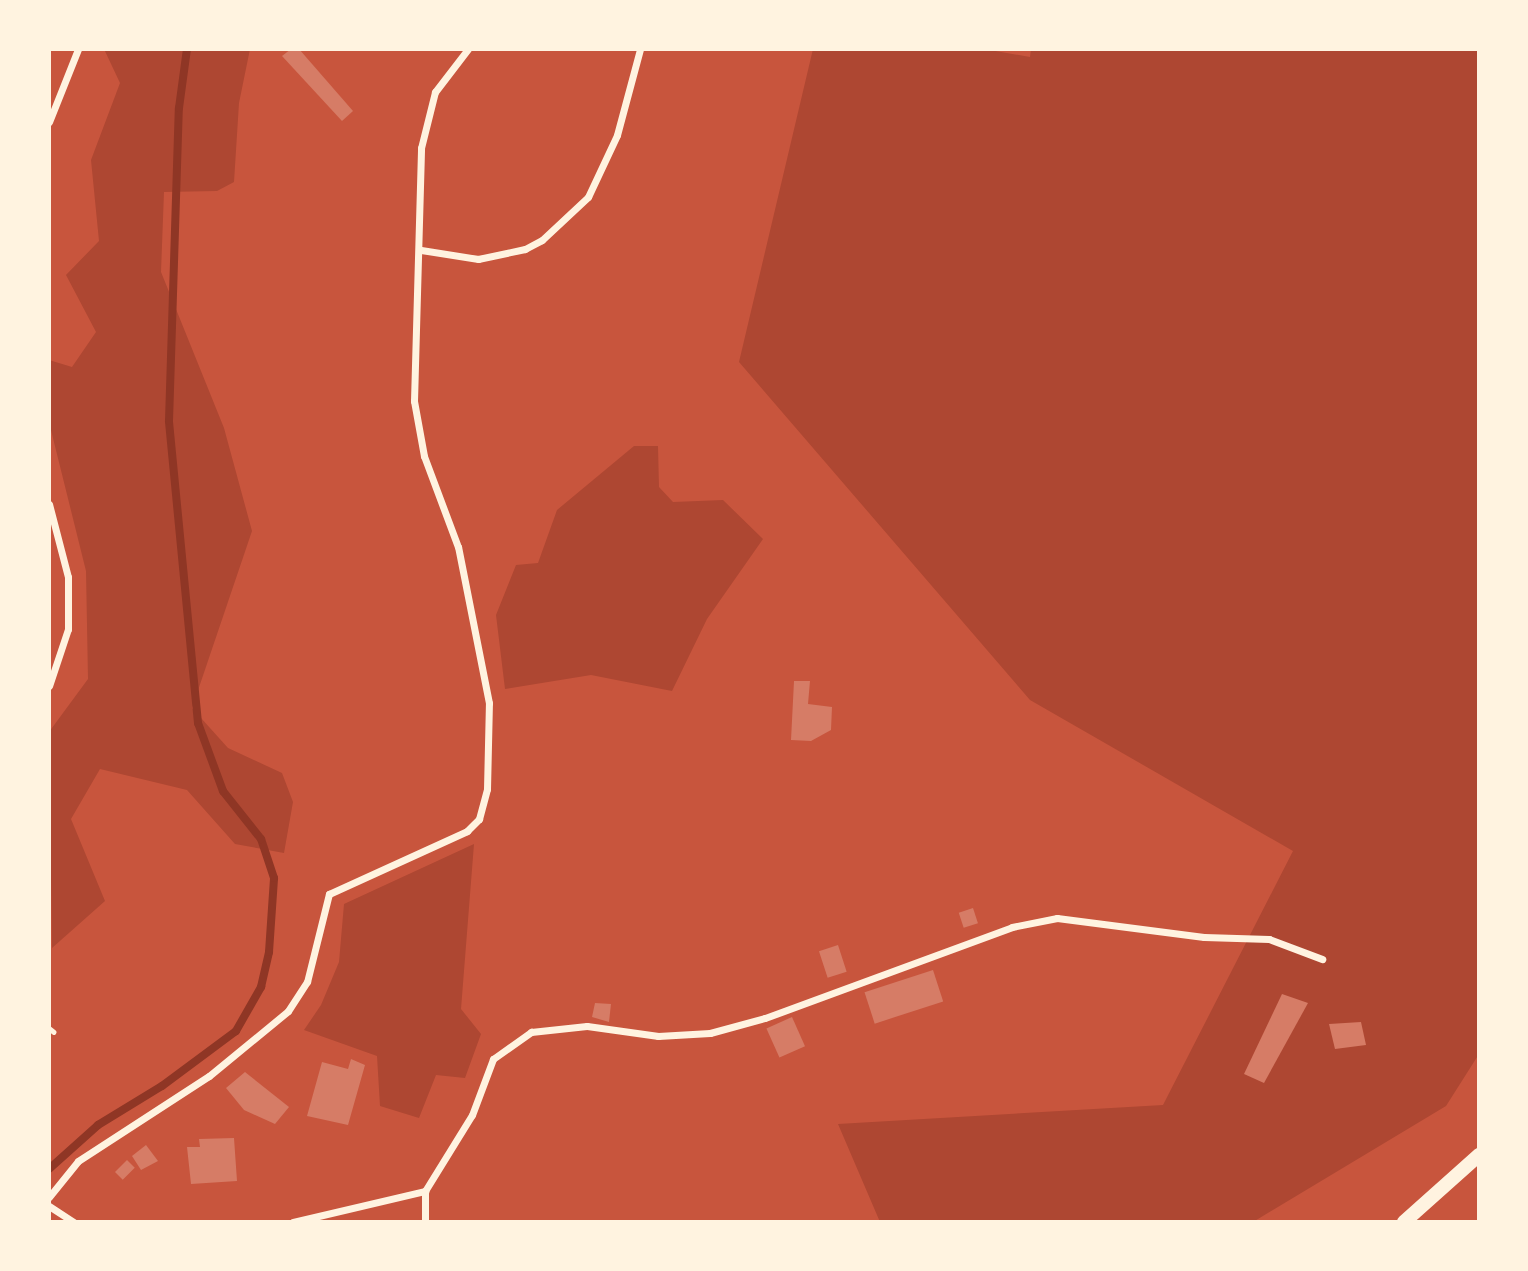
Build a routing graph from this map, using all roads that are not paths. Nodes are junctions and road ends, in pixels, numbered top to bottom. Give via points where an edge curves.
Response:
1 (78, 49) edge
2 (468, 49) edge
3 (640, 49) edge
4 (49, 122) edge
5 (421, 250) junction
6 (49, 504) edge
7 (49, 686) edge
8 (1322, 959) dead end
9 (1479, 1154) edge
10 (425, 1191) junction
11 (49, 1197) edge
12 (49, 1206) edge
13 (74, 1222) edge
14 (293, 1222) edge
15 (425, 1222) edge
16 (1404, 1222) edge

1 - 4 street
2 - 5 street via 435,92 421,148
3 - 5 street via 618,135 588,197 542,240 526,249 478,259
5 - 11 street via 414,401 424,456 458,547 489,703 487,789 479,819 467,831 329,894 307,982 288,1011 209,1076 78,1161
6 - 7 street via 68,578 68,629
8 - 10 street via 1269,939 1205,937 1057,918 1012,927 765,1018 710,1033 659,1036 587,1026 531,1032 493,1059 472,1115
9 - 16 main road
10 - 14 street
10 - 15 street
12 - 13 street

